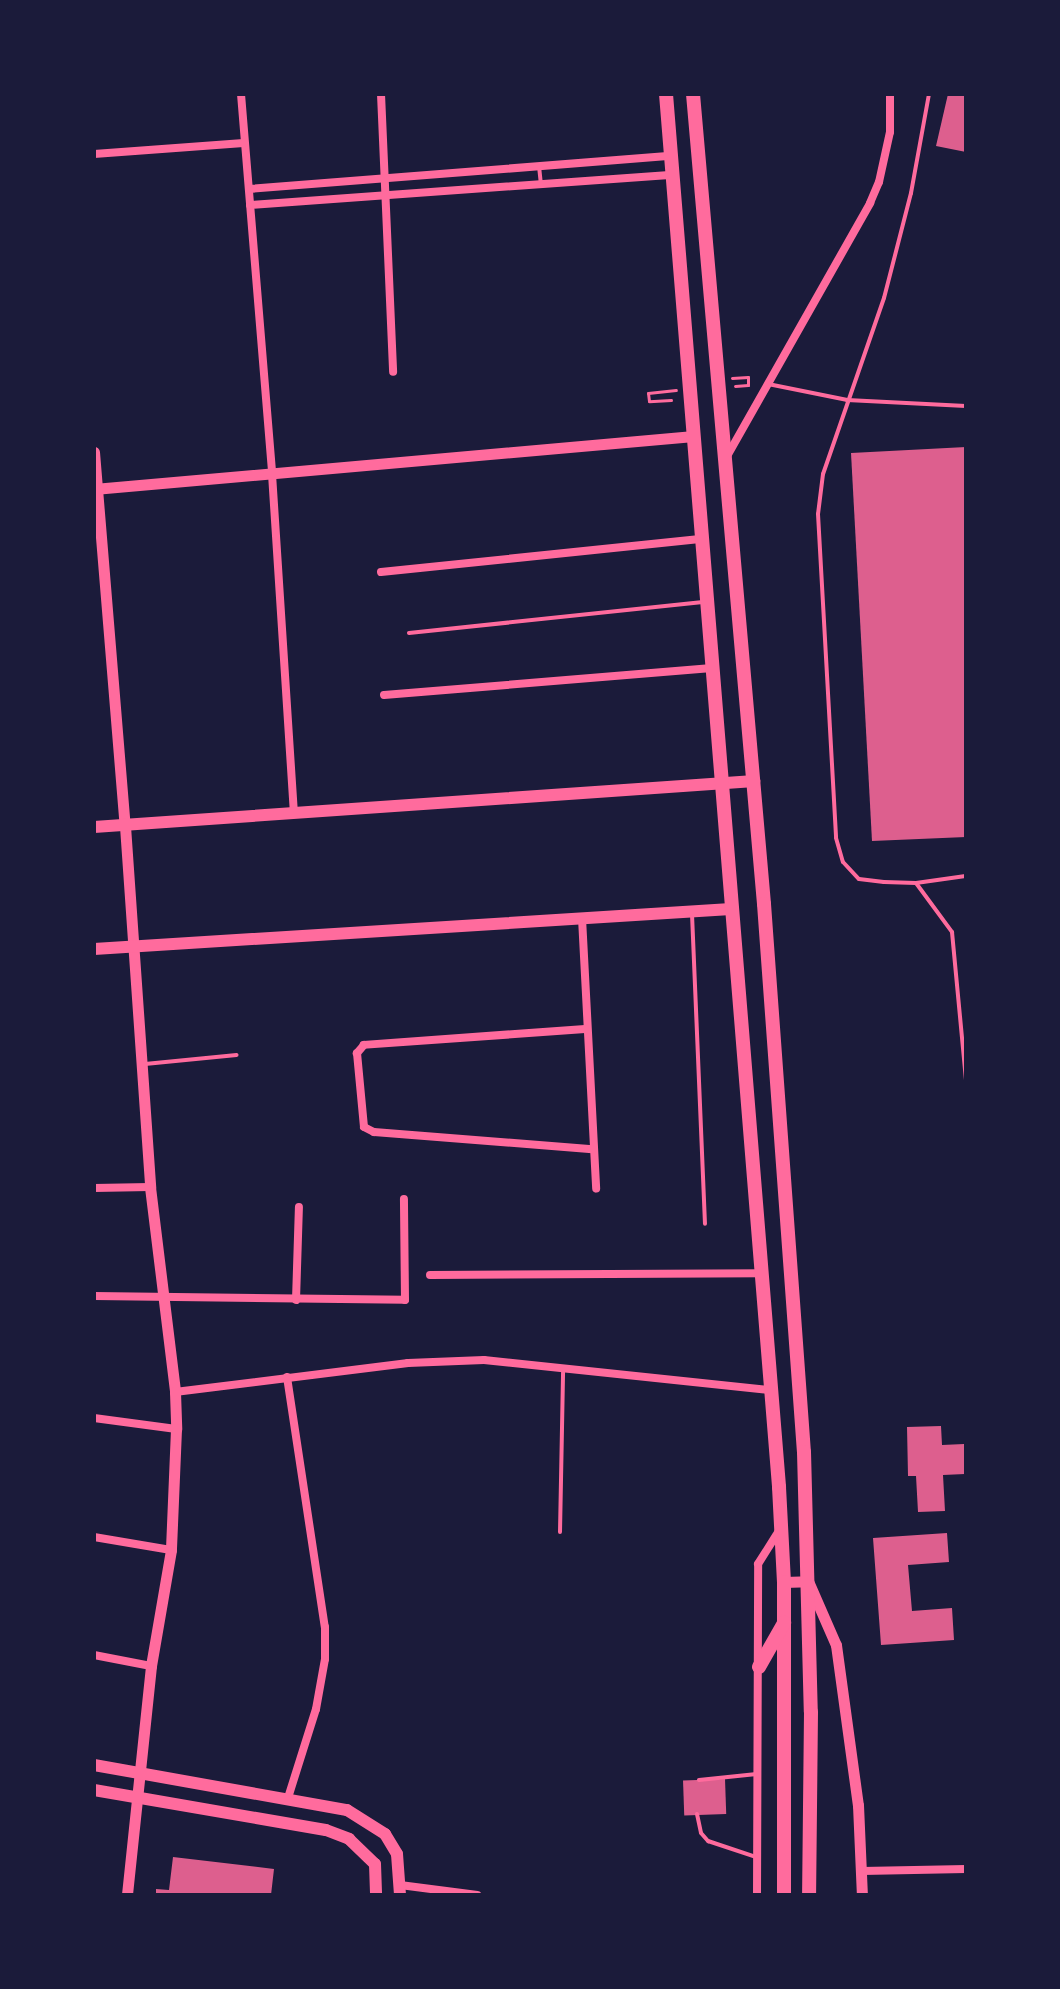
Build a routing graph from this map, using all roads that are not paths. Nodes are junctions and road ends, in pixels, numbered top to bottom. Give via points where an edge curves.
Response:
1 (241, 94) edge
2 (381, 94) edge
3 (666, 94) edge
4 (693, 94) edge
5 (890, 94) edge
6 (929, 94) edge
7 (244, 143) junction
8 (94, 154) edge
9 (671, 156) junction
10 (539, 166) junction
11 (673, 175) junction
12 (387, 179) junction
13 (541, 185) junction
14 (249, 189) junction
15 (387, 195) junction
16 (250, 205) junction
17 (393, 372) dead end
18 (768, 384) junction
19 (847, 400) junction
20 (966, 406) edge
21 (694, 436) junction
22 (94, 452) edge
23 (726, 459) junction
24 (272, 474) junction
25 (96, 489) edge
26 (702, 539) junction
27 (381, 572) dead end
28 (707, 602) junction
29 (409, 633) dead end
30 (712, 668) junction
31 (384, 695) dead end
32 (754, 781) junction
33 (721, 783) junction
34 (294, 813) junction
35 (125, 826) junction
36 (94, 827) edge
37 (966, 876) edge
38 (916, 883) junction
39 (731, 909) junction
40 (691, 912) junction
41 (582, 918) junction
42 (133, 947) junction
43 (94, 949) edge
44 (585, 1029) junction
45 (237, 1055) dead end
46 (143, 1064) junction
47 (966, 1081) edge
48 (592, 1149) junction
49 (150, 1187) junction
50 (94, 1188) edge
51 (596, 1189) dead end
52 (404, 1199) dead end
53 (299, 1207) dead end
54 (705, 1224) dead end
55 (762, 1273) junction
56 (430, 1275) dead end
57 (94, 1296) edge
58 (161, 1298) junction
59 (296, 1300) junction
60 (563, 1370) junction
61 (287, 1377) junction
62 (771, 1390) junction
63 (175, 1392) junction
64 (94, 1418) edge
65 (176, 1429) junction
66 (781, 1528) junction
67 (560, 1532) dead end
68 (94, 1537) edge
69 (171, 1550) junction
70 (808, 1581) junction
71 (784, 1582) junction
72 (784, 1623) junction
73 (94, 1655) edge
74 (151, 1666) junction
75 (759, 1667) junction
76 (94, 1765) edge
77 (142, 1773) junction
78 (759, 1774) junction
79 (699, 1780) dead end
80 (94, 1790) edge
81 (139, 1798) junction
82 (288, 1798) junction
83 (697, 1814) dead end
84 (759, 1857) junction
85 (966, 1869) edge
86 (862, 1871) junction
87 (376, 1890) edge
88 (400, 1890) edge
89 (782, 1891) edge
90 (127, 1895) edge
91 (477, 1895) edge
92 (757, 1895) edge
93 (809, 1895) edge
94 (862, 1895) edge

1 - 7 street
2 - 12 street
3 - 9 main road
4 - 23 main road
5 - 18 street via 890,132 879,182
6 - 19 lane via 884,298
7 - 8 street
7 - 14 street
9 - 10 street
9 - 11 main road
10 - 12 street
10 - 13 lane
11 - 13 street
11 - 21 main road
12 - 14 street
12 - 15 street
13 - 15 street
14 - 16 street
15 - 16 street
15 - 17 street
16 - 24 street
18 - 19 lane
18 - 23 street
19 - 20 lane
19 - 38 lane via 823,474 818,514 836,838 843,862 859,879
21 - 24 street
21 - 26 main road
22 - 25 street
23 - 32 main road
24 - 25 street
24 - 34 street
25 - 35 street
26 - 27 street
26 - 28 main road
28 - 29 lane
28 - 30 main road
30 - 31 street
30 - 33 main road
32 - 33 main road
32 - 70 main road via 804,1438
33 - 34 main road
33 - 39 main road
34 - 35 main road
35 - 36 main road
35 - 42 street
37 - 38 lane
38 - 47 lane via 952,932
39 - 40 main road
39 - 55 main road
40 - 41 main road
40 - 54 lane
41 - 42 main road
41 - 44 street
42 - 43 main road
42 - 46 street
44 - 48 street
44 - 48 street via 364,1045 357,1053 364,1127 374,1132
45 - 46 lane
46 - 49 street
48 - 51 street
49 - 50 street
49 - 58 street
52 - 59 street via 405,1300
53 - 59 street
55 - 56 street
55 - 62 main road
57 - 58 street
58 - 59 street
58 - 63 street
60 - 61 street via 484,1360
60 - 62 street
60 - 67 lane
61 - 63 street
61 - 82 street via 325,1627 316,1709
62 - 66 main road
63 - 65 street
64 - 65 street
65 - 69 street
66 - 71 main road
66 - 75 street via 758,1564
68 - 69 street
69 - 74 street
70 - 71 street
70 - 86 street via 839,1658
70 - 93 main road
71 - 72 main road
72 - 75 main road
72 - 89 main road
73 - 74 street
74 - 77 street
75 - 78 street
76 - 77 main road
77 - 81 street
77 - 82 main road
78 - 79 lane
78 - 84 street
80 - 81 main road
81 - 87 main road via 326,1830 349,1839 375,1864
81 - 90 street
82 - 88 main road via 347,1810 375,1826 397,1854
83 - 84 lane via 708,1841
84 - 92 street
85 - 86 street
86 - 94 street
88 - 91 street

